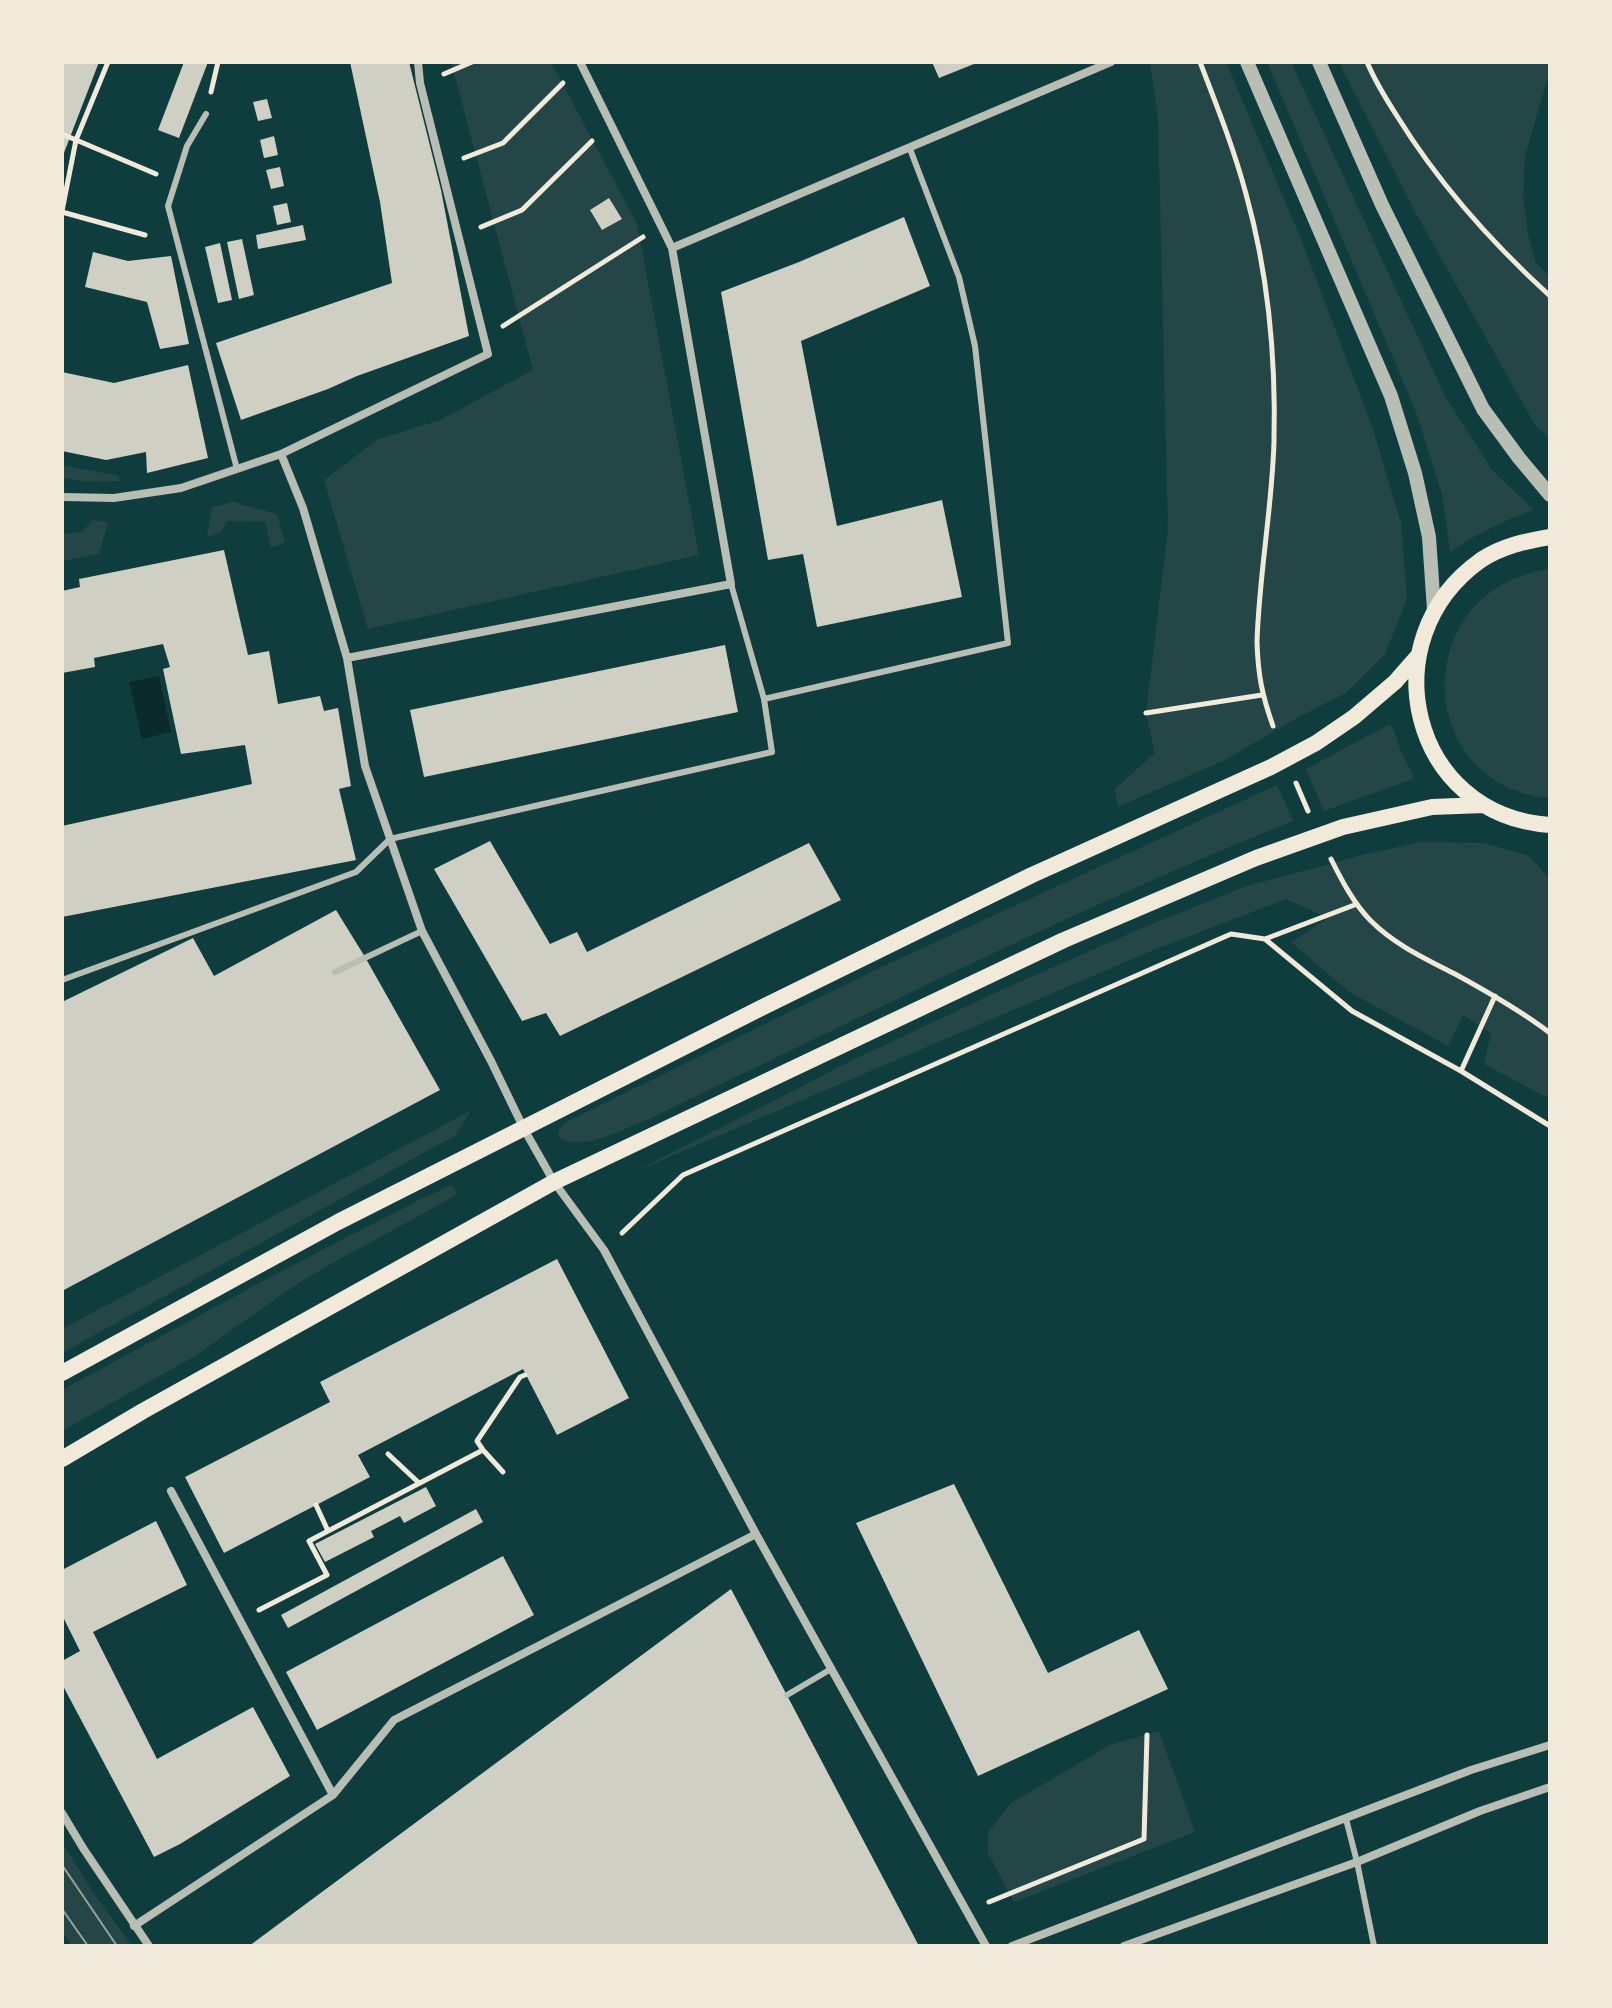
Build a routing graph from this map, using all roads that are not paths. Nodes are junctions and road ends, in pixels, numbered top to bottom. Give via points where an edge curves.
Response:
1 (418, 62) edge
2 (1111, 62) edge
3 (1247, 62) edge
4 (1319, 62) edge
5 (580, 64) edge
6 (206, 114) dead end
7 (910, 149) junction
8 (672, 248) junction
9 (281, 454) junction
10 (237, 469) junction
11 (1550, 495) edge
12 (62, 497) edge
13 (1550, 537) edge
14 (731, 584) junction
15 (1434, 610) junction
16 (1417, 657) junction
17 (347, 658) junction
18 (764, 699) junction
19 (1484, 805) junction
20 (1543, 824) edge
21 (1550, 838) edge
22 (390, 839) junction
23 (422, 931) junction
24 (335, 972) dead end
25 (62, 980) edge
26 (524, 1129) junction
27 (554, 1182) junction
28 (62, 1373) edge
29 (62, 1459) edge
30 (171, 1491) dead end
31 (756, 1534) junction
32 (831, 1669) junction
33 (787, 1695) dead end
34 (1550, 1745) edge
35 (1550, 1787) edge
36 (333, 1795) junction
37 (62, 1813) edge
38 (1346, 1819) junction
39 (1357, 1862) junction
40 (134, 1926) junction
41 (149, 1946) edge
42 (986, 1946) edge
43 (1012, 1946) edge
44 (1124, 1946) edge
45 (1374, 1946) edge

1 - 9 street via 488,354
2 - 7 street
3 - 15 street via 1391,396 1429,537
4 - 11 street via 1382,205 1483,409
5 - 8 street
6 - 10 lane via 187,146 168,206
7 - 8 street
7 - 18 lane via 959,277 975,346 1008,643
8 - 14 street
9 - 10 street
9 - 17 street via 303,508
10 - 12 street via 181,488 114,498
13 - 15 main road via 1517,543 1484,558 1455,581
14 - 17 street
14 - 18 lane
15 - 16 main road
16 - 19 main road via 1418,706 1429,741 1448,773
16 - 26 main road via 1354,717 1271,767 1032,875
17 - 22 street via 365,766
18 - 22 lane via 772,752
19 - 20 main road
19 - 27 main road via 1389,815 1256,858 1064,940
20 - 21 main road
22 - 23 street
22 - 25 lane via 356,872
23 - 24 lane
23 - 26 street
26 - 27 street
26 - 28 main road via 338,1222
27 - 29 main road
27 - 31 street via 604,1250
30 - 36 street
31 - 32 street
31 - 36 street via 394,1720
32 - 33 lane
32 - 42 street
34 - 38 street
35 - 39 street
36 - 40 street
37 - 40 street
38 - 39 lane
38 - 43 street
39 - 44 street
39 - 45 lane
40 - 41 street

